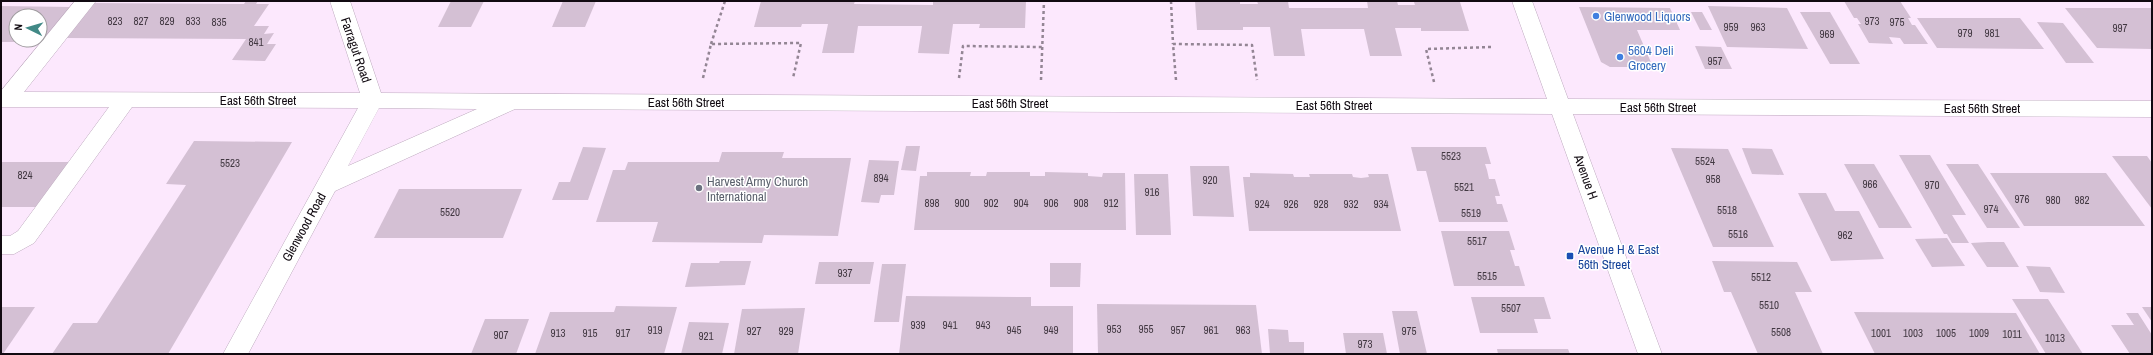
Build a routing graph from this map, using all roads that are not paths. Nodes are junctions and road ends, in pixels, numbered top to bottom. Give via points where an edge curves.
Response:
1 (86, 1) edge
2 (340, 1) edge
3 (1522, 1) edge
4 (4, 99) edge
5 (126, 100) junction
6 (373, 100) junction
7 (515, 101) junction
8 (1561, 106) junction
9 (2152, 109) edge
10 (327, 185) junction
11 (1, 244) edge
12 (235, 354) edge
13 (1650, 354) edge

1 - 4 street
2 - 6 street, Farragut Road
3 - 8 street, Avenue H
4 - 5 street, East 56th Street
5 - 6 street, East 56th Street
5 - 11 street via 26,237 14,245
6 - 7 street, East 56th Street
6 - 10 street, Glenwood Road
7 - 8 street, East 56th Street
7 - 10 street, East 56th Street
8 - 9 street, East 56th Street
8 - 13 street, Avenue H
10 - 12 street, Glenwood Road

